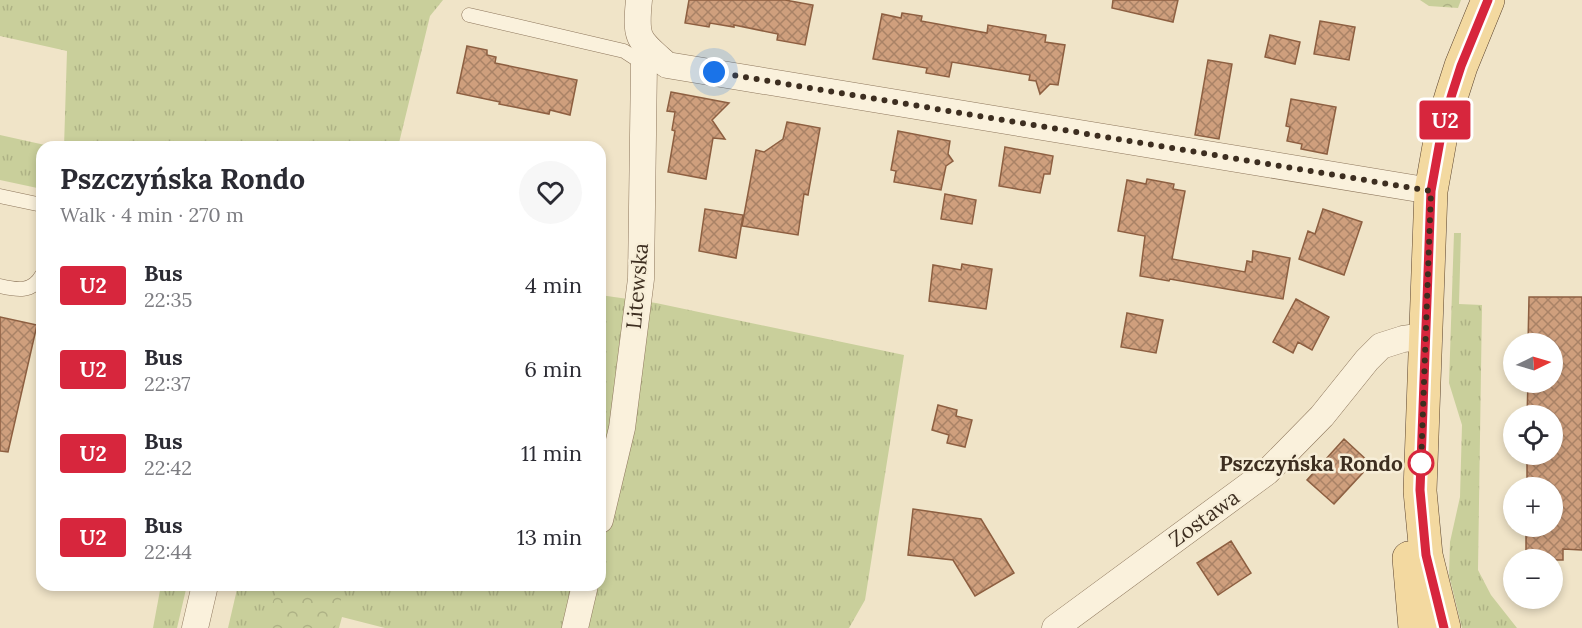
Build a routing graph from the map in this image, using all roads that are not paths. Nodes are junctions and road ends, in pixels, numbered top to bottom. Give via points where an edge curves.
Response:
1 (639, 0) edge
2 (1488, 0) edge
3 (469, 15) dead end
4 (646, 57) junction
5 (1431, 191) junction
6 (0, 196) edge
7 (36, 204) edge
8 (36, 283) edge
9 (0, 286) edge
10 (1425, 336) junction
11 (1420, 490) junction
12 (606, 495) edge
13 (204, 591) edge
14 (584, 591) edge
15 (195, 628) edge
16 (575, 628) edge
17 (1055, 628) edge
18 (1415, 628) edge
19 (1444, 628) edge

1 - 4 street via 636,26
2 - 5 main road via 1443,124
3 - 4 lane
4 - 5 street via 667,64
4 - 12 street, Litewska via 641,279 622,428
5 - 10 main road
6 - 7 lane
8 - 9 lane via 29,289
10 - 11 main road
10 - 17 street, Zostawa via 1381,346 1322,416 1267,472
11 - 18 main road via 1409,555
11 - 19 main road via 1426,555
13 - 15 street
14 - 16 street

